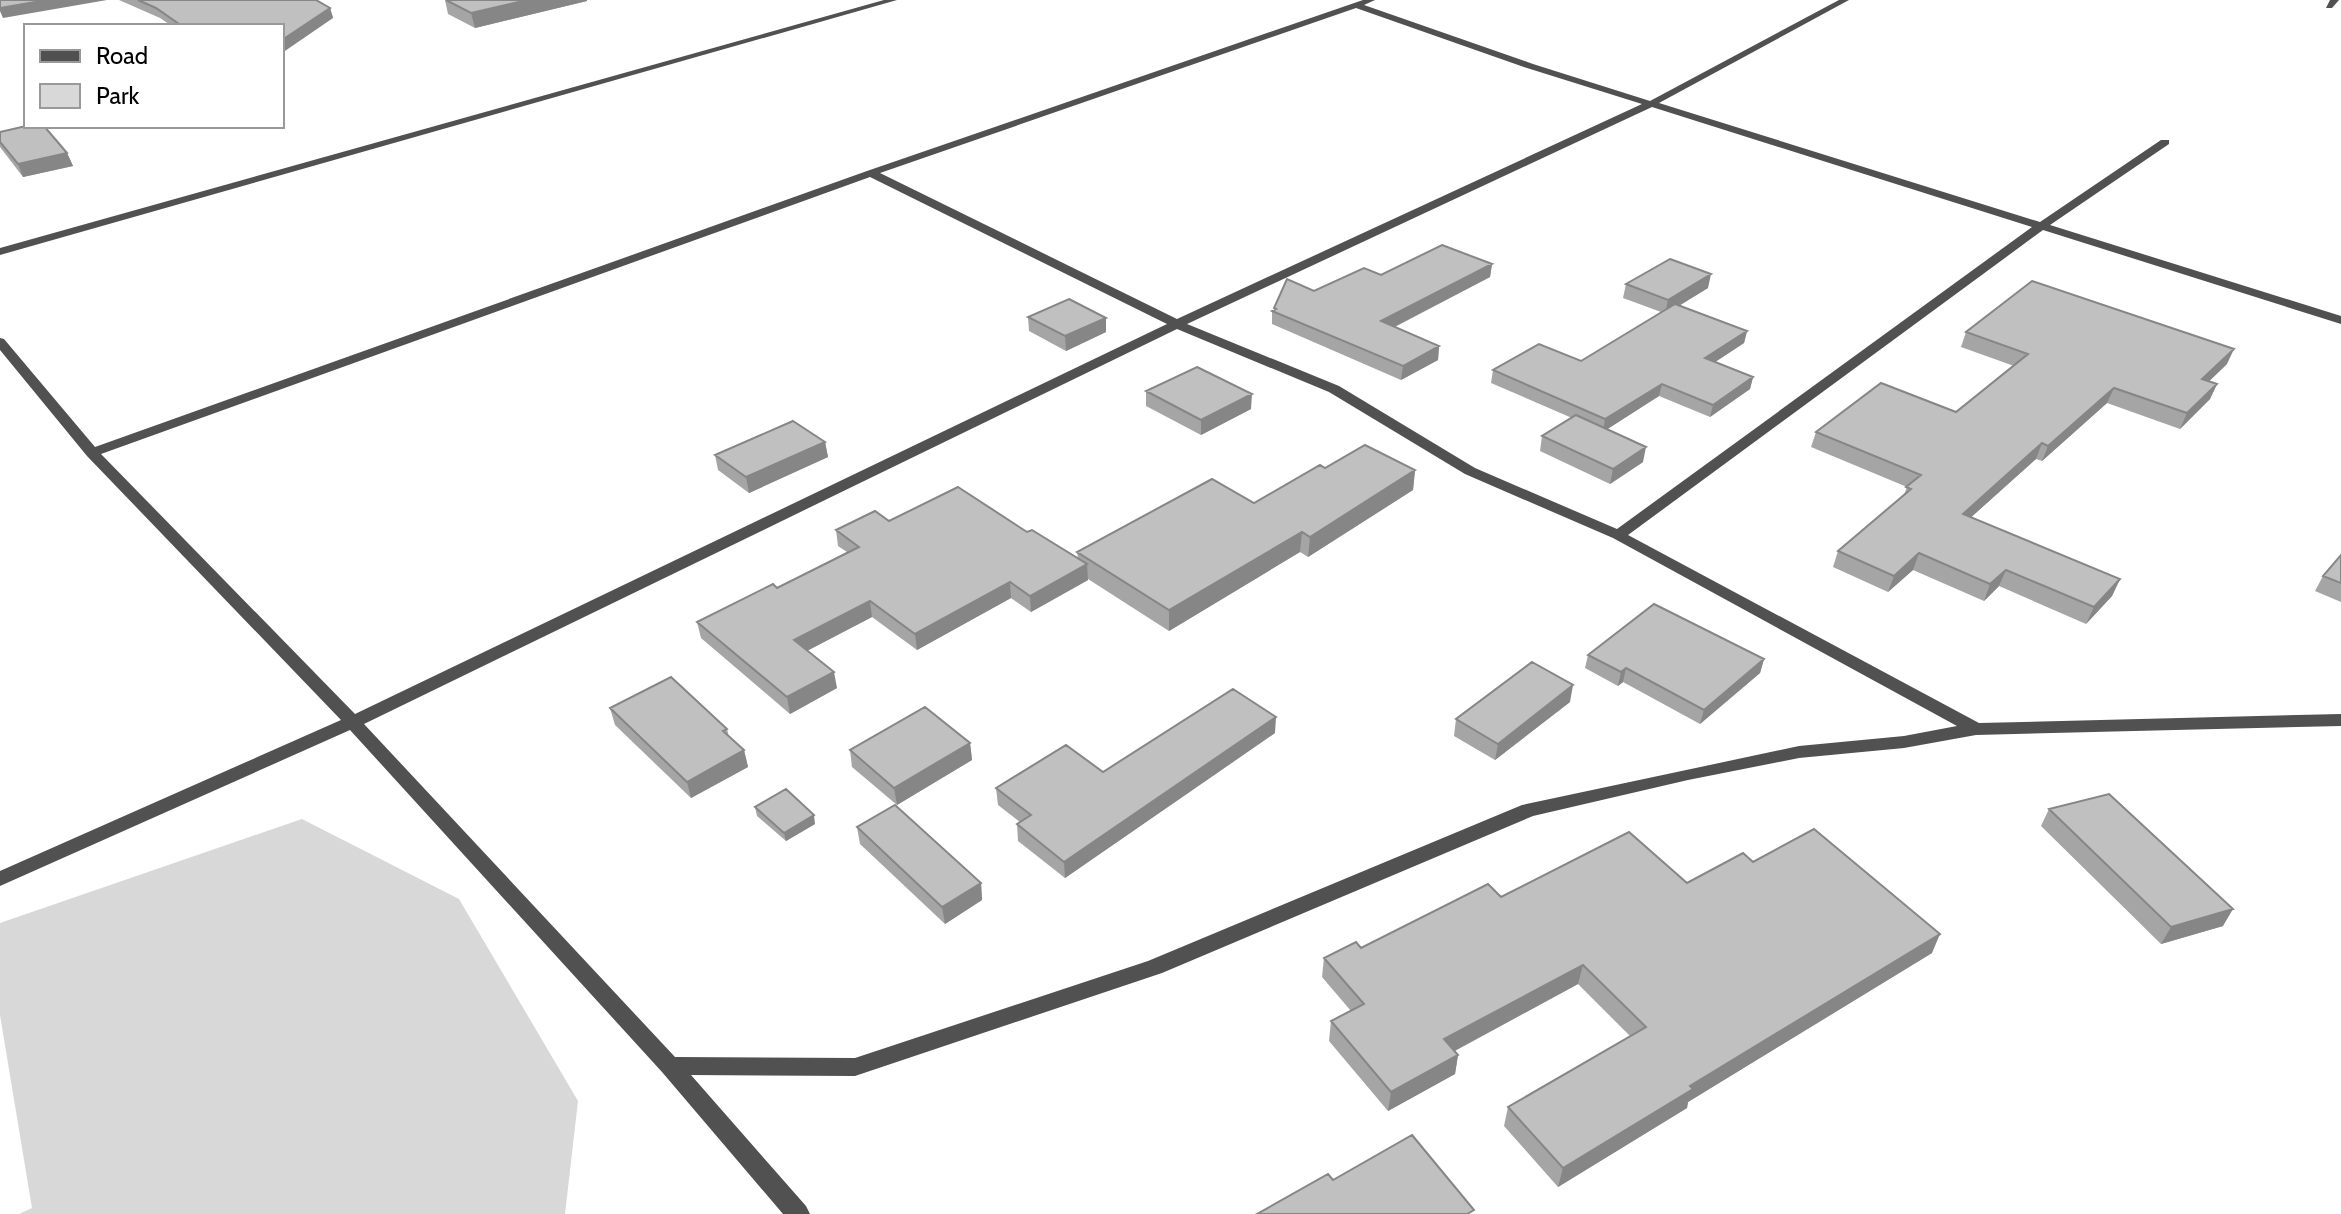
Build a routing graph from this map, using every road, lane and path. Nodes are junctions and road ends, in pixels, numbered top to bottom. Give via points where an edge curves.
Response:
1 (893, 0) edge
2 (1339, 0) edge
3 (1371, 0) edge
4 (1845, 0) edge
5 (1357, 5) junction
6 (1651, 104) junction
7 (2165, 142) dead end
8 (871, 173) junction
9 (2041, 226) junction
10 (0, 252) edge
11 (2341, 320) edge
12 (1177, 324) junction
13 (0, 342) edge
14 (92, 453) junction
15 (1618, 535) junction
16 (2341, 720) edge
17 (353, 722) junction
18 (1976, 729) junction
19 (0, 879) edge
20 (670, 1066) junction
21 (798, 1214) edge

1 - 10 street
2 - 5 street
3 - 5 street
4 - 6 street
5 - 6 street
5 - 8 street
6 - 9 street
6 - 12 street
7 - 9 street
8 - 12 street
8 - 14 street
9 - 11 street
9 - 15 street
12 - 15 street via 1334,389 1470,471
12 - 17 street
13 - 14 street
14 - 17 street
15 - 18 street
16 - 18 street
17 - 19 street
17 - 20 street
18 - 20 street via 1799,752 1529,810 1155,967 855,1067
20 - 21 street

